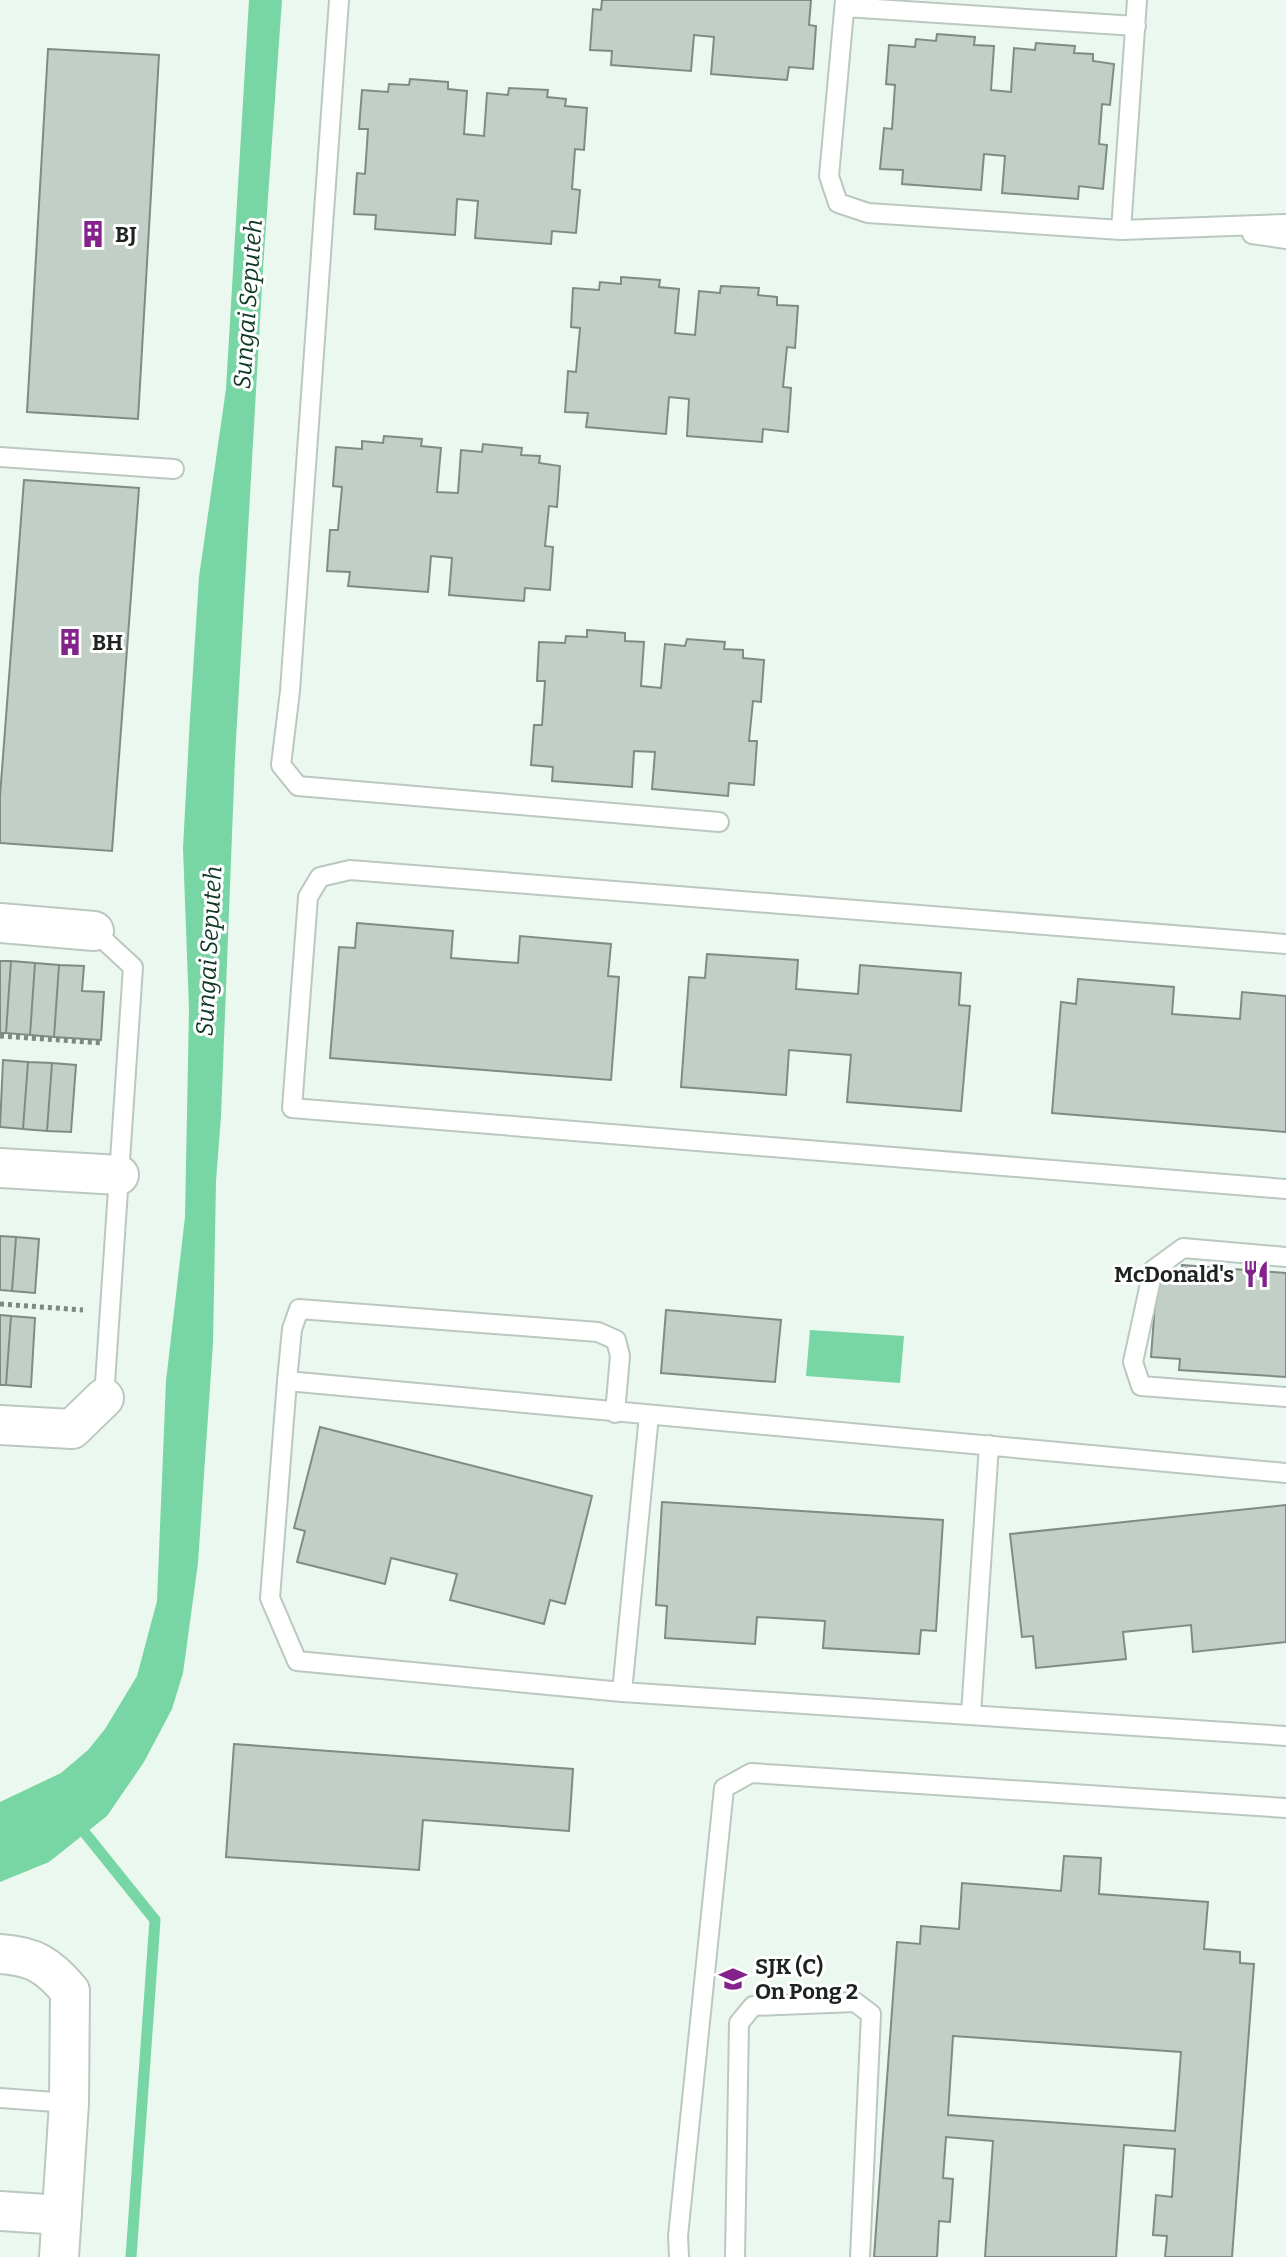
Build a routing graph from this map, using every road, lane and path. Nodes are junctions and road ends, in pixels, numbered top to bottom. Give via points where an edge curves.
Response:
1 (339, 0) edge
2 (1137, 0) edge
3 (845, 3) edge
4 (1136, 26) junction
5 (1286, 224) edge
6 (1222, 229) junction
7 (1121, 230) junction
8 (1286, 239) edge
9 (0, 457) edge
10 (174, 469) dead end
11 (719, 822) dead end
12 (0, 923) edge
13 (94, 931) joint
14 (1286, 944) edge
15 (0, 1036) edge
16 (128, 1044) junction
17 (0, 1168) edge
18 (119, 1175) junction
19 (1286, 1189) edge
20 (1286, 1257) edge
21 (0, 1304) edge
22 (110, 1312) junction
23 (287, 1381) junction
24 (1286, 1397) edge
25 (104, 1398) joint
26 (615, 1413) junction
27 (649, 1415) junction
28 (0, 1425) edge
29 (989, 1445) junction
30 (1286, 1473) edge
31 (622, 1692) junction
32 (971, 1714) junction
33 (1286, 1736) edge
34 (1286, 1808) edge
35 (0, 1954) edge
36 (0, 2098) edge
37 (69, 2103) junction
38 (0, 2211) edge
39 (62, 2215) junction
40 (59, 2257) edge
41 (679, 2257) edge
42 (735, 2257) edge
43 (860, 2257) edge

1 - 11 lane via 281,765 298,786
2 - 4 lane
3 - 4 lane
3 - 7 lane via 829,176 838,203 868,213
4 - 7 lane
5 - 6 lane
6 - 7 lane
6 - 8 lane
9 - 10 lane
12 - 13 street
13 - 16 lane via 133,967
14 - 19 lane via 350,870 320,877 308,897 292,1108
15 - 16 path
16 - 18 lane
17 - 18 street
18 - 22 lane
20 - 24 lane via 1183,1248 1153,1270 1133,1362 1141,1386
21 - 22 path
22 - 25 lane
23 - 26 lane
23 - 26 lane via 299,1309 598,1332 616,1340 620,1356
23 - 31 lane via 270,1598 297,1661
25 - 28 street via 72,1429
26 - 27 lane
27 - 29 lane
27 - 31 lane
29 - 30 lane
29 - 32 lane
31 - 32 lane
32 - 33 lane
34 - 41 lane via 751,1773 724,1788
35 - 37 street via 50,1967 70,1991
36 - 37 lane
37 - 39 street
38 - 39 street
39 - 40 street
42 - 43 lane via 739,2023 753,2006 855,2002 871,2014

